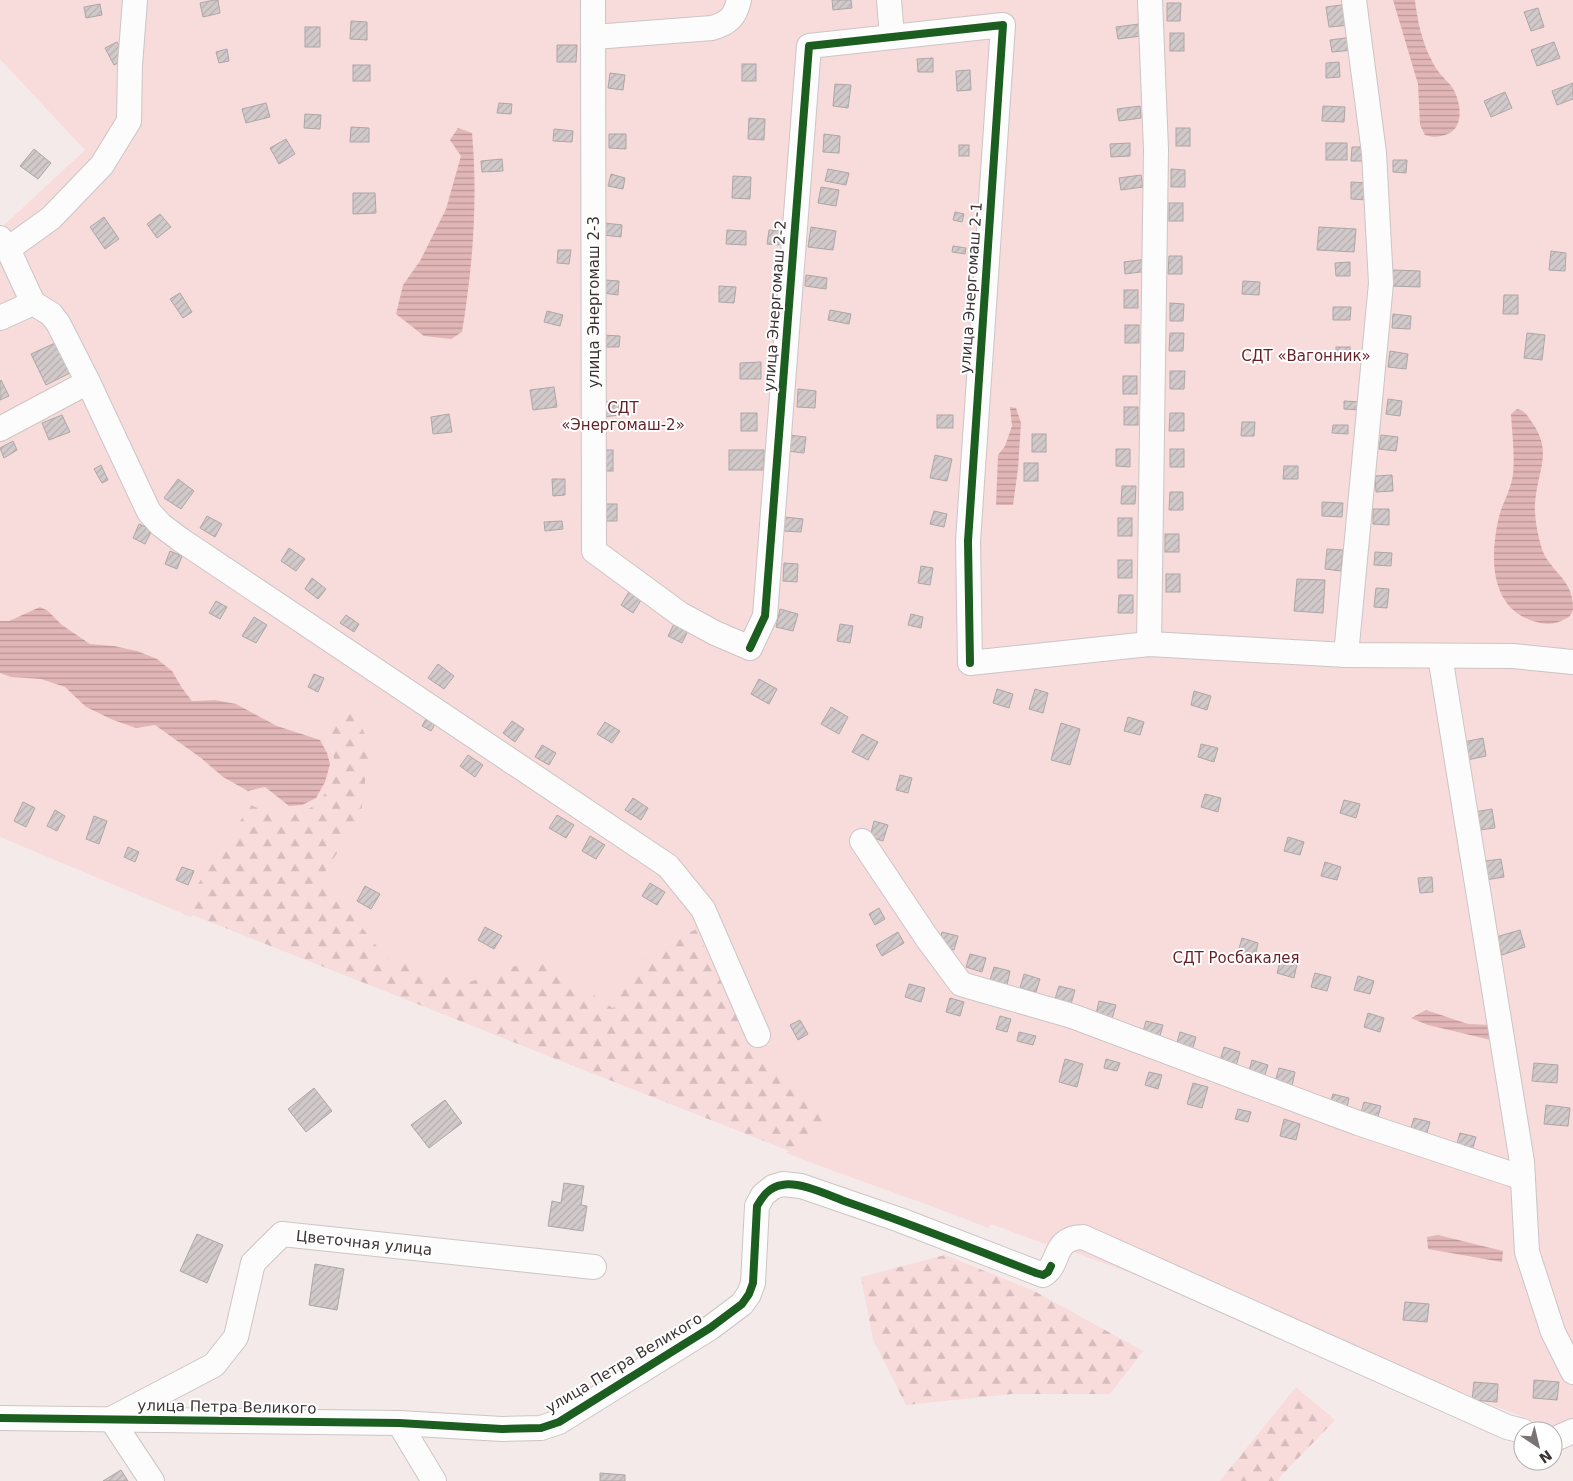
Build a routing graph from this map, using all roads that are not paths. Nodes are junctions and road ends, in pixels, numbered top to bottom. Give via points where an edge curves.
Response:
1 (135, 0) edge
2 (593, 0) edge
3 (739, 0) edge
4 (888, 0) edge
5 (1150, 0) edge
6 (1354, 0) edge
7 (892, 36) junction
8 (594, 37) junction
9 (4, 244) edge
10 (33, 303) junction
11 (0, 318) edge
12 (88, 382) junction
13 (0, 429) edge
14 (680, 614) joint
15 (1149, 644) junction
16 (1346, 655) junction
17 (1440, 656) junction
18 (1573, 662) edge
19 (862, 841) dead end
20 (758, 1035) dead end
21 (1523, 1178) junction
22 (594, 1267) dead end
23 (1573, 1372) edge
24 (0, 1418) edge
25 (111, 1419) junction
26 (399, 1423) junction
27 (1513, 1429) edge
28 (152, 1481) edge
29 (434, 1481) edge

1 - 9 street via 129,121 102,165 51,218
2 - 8 street
3 - 8 street via 735,13 726,24 712,28
4 - 7 street
5 - 15 street via 1156,149
6 - 16 street via 1374,153 1381,283
7 - 14 street, улица Энергомаш 2-2 via 810,46 765,616 750,648
7 - 15 street, улица Энергомаш 2-1 via 1003,25 968,541 970,663
8 - 14 street, улица Энергомаш 2-3 via 594,551
9 - 10 street
10 - 11 street
10 - 12 street via 52,314
12 - 13 street
12 - 20 street via 149,512 161,525 668,866 703,909
15 - 16 street
16 - 17 street
17 - 18 street via 1513,656
17 - 21 street
19 - 21 street via 961,984 1072,1016 1358,1123
21 - 23 street via 1528,1252 1553,1332
22 - 25 street, Цветочная улица via 282,1234 253,1263 236,1337 214,1365
24 - 25 street, улица Петра Великого
25 - 26 street, улица Петра Великого
25 - 28 street
26 - 27 street, улица Петра Великого via 541,1428 559,1422 702,1333 742,1304 750,1294 757,1206 773,1187 783,1184 801,1186 900,1220 1043,1275 1063,1245 1072,1238 1083,1237
26 - 29 street

